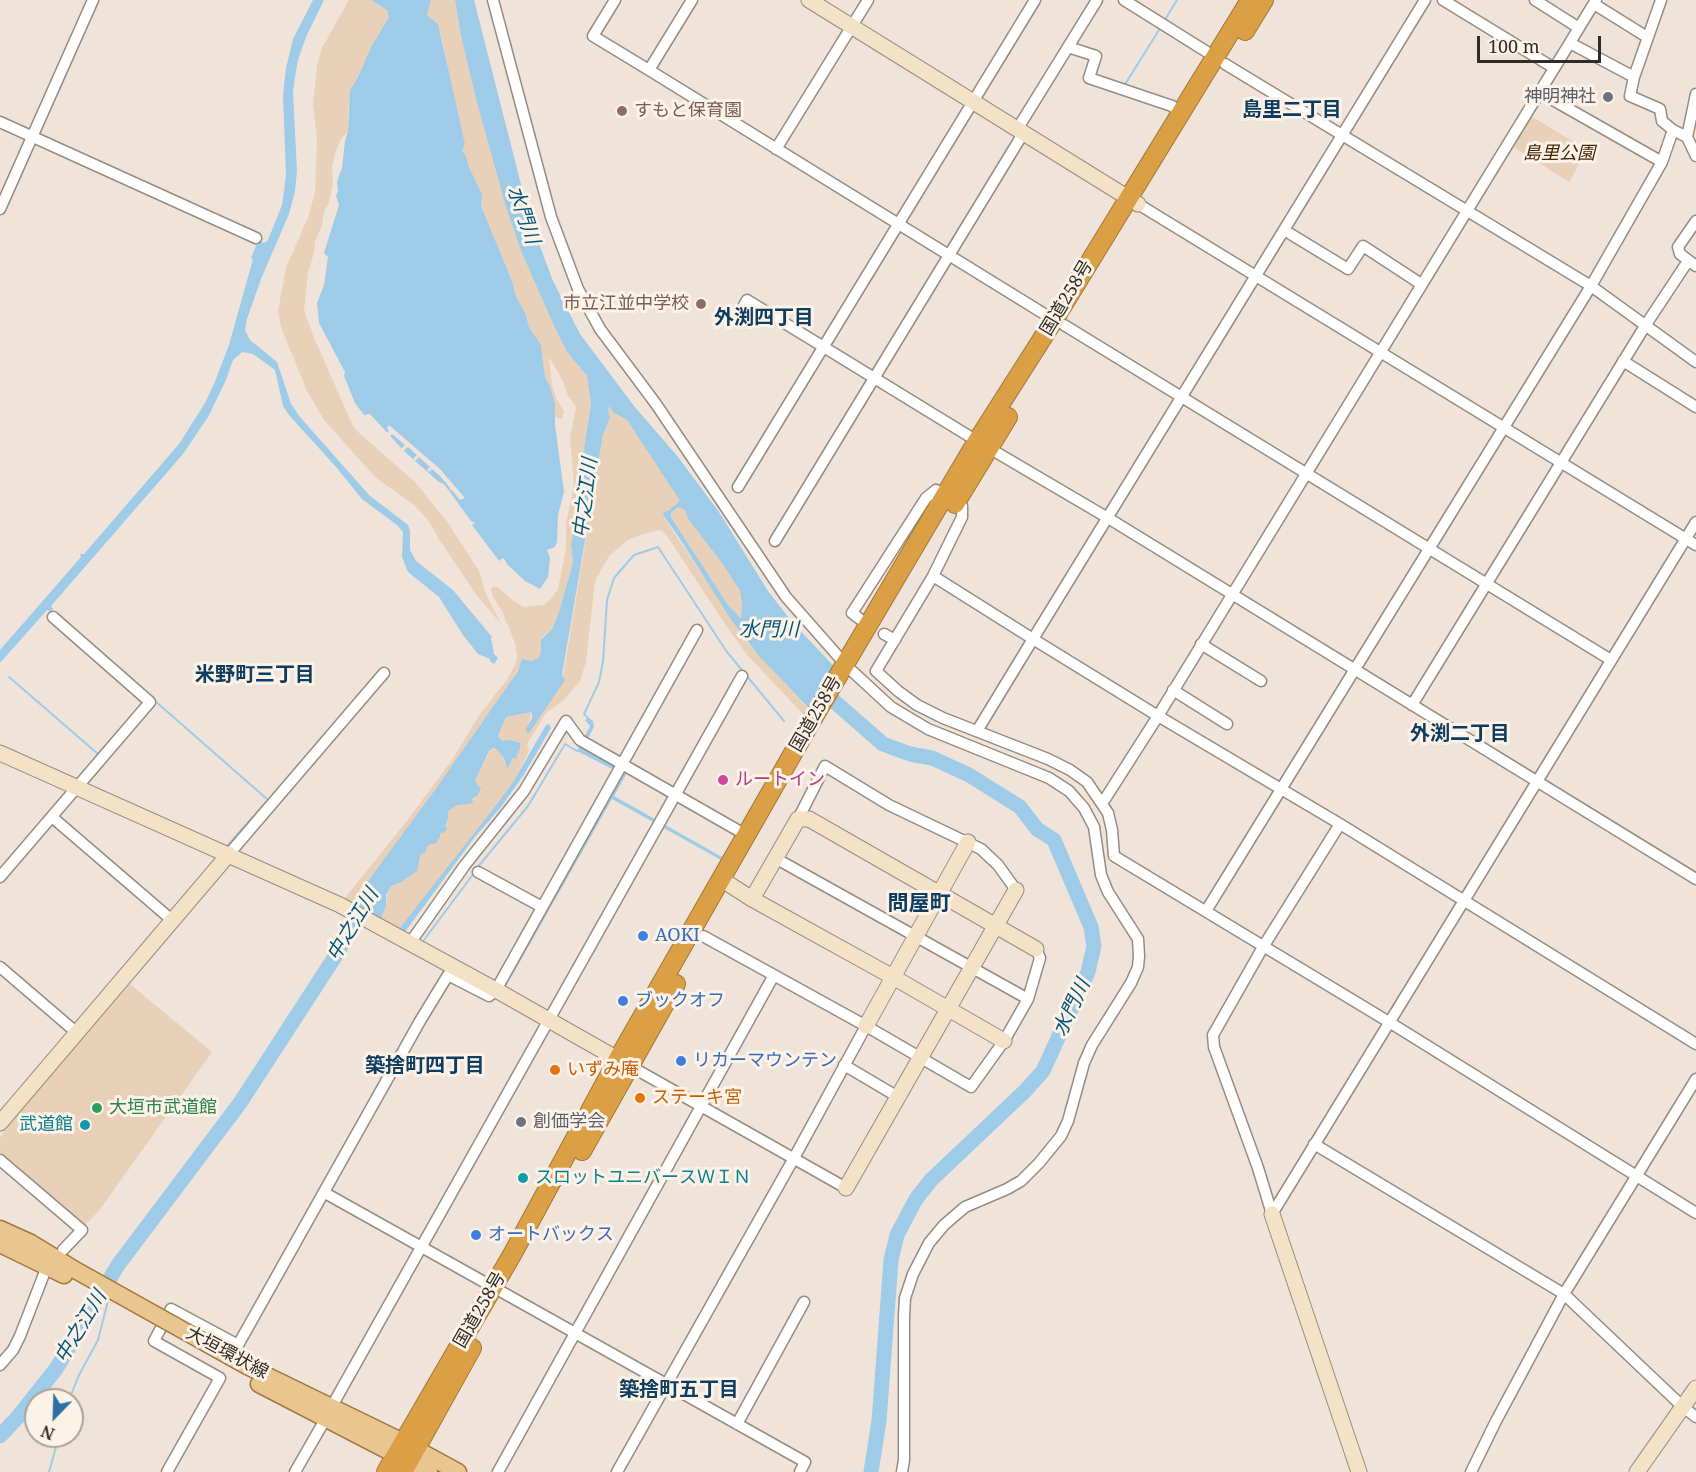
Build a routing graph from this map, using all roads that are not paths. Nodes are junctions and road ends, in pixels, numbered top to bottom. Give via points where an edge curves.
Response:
1 (93, 0) edge
2 (493, 0) edge
3 (692, 0) edge
4 (809, 0) edge
5 (868, 0) edge
6 (1035, 0) edge
7 (1096, 0) edge
8 (1124, 0) edge
9 (1250, 0) edge
10 (1264, 0) edge
11 (1425, 0) edge
12 (1443, 0) edge
13 (1534, 0) edge
14 (1661, 0) edge
15 (612, 1) edge
16 (1595, 2) edge
17 (851, 26) junction
18 (1579, 28) junction
19 (1647, 37) junction
20 (1570, 43) junction
21 (1068, 47) junction
22 (1220, 60) junction
23 (1554, 68) junction
24 (649, 70) junction
25 (1634, 77) junction
26 (1539, 92) junction
27 (1696, 93) edge
28 (973, 101) junction
29 (1695, 109) edge
30 (1181, 113) junction
31 (0, 122) edge
32 (1021, 130) junction
33 (1672, 130) junction
34 (32, 136) junction
35 (1343, 136) junction
36 (1687, 137) junction
37 (776, 149) junction
38 (1696, 156) edge
39 (1662, 162) junction
40 (1133, 201) junction
41 (0, 209) edge
42 (1466, 211) junction
43 (1696, 221) edge
44 (899, 225) junction
45 (1284, 230) junction
46 (256, 238) dead end
47 (948, 255) junction
48 (1692, 264) edge
49 (1256, 275) junction
50 (1421, 284) junction
51 (1591, 286) junction
52 (744, 305) dead end
53 (1059, 323) junction
54 (1645, 326) junction
55 (824, 347) junction
56 (1380, 351) junction
57 (1623, 361) junction
58 (1696, 363) edge
59 (874, 377) junction
60 (1182, 397) junction
61 (1696, 407) edge
62 (1503, 428) junction
63 (983, 445) junction
64 (1560, 462) junction
65 (1306, 472) junction
66 (738, 487) dead end
67 (950, 499) junction
68 (1108, 518) junction
69 (1696, 522) edge
70 (1685, 539) junction
71 (775, 541) dead end
72 (1696, 545) edge
73 (1429, 550) junction
74 (933, 576) junction
75 (1487, 585) junction
76 (1231, 594) junction
77 (53, 617) dead end
78 (860, 620) dead end
79 (697, 630) dead end
80 (884, 634) dead end
81 (1033, 639) junction
82 (895, 640) junction
83 (1201, 644) junction
84 (1611, 660) junction
85 (847, 670) junction
86 (1356, 670) junction
87 (384, 673) dead end
88 (742, 676) dead end
89 (1261, 681) dead end
90 (1173, 690) junction
91 (1412, 705) junction
92 (1158, 716) junction
93 (816, 723) junction
94 (1227, 724) dead end
95 (977, 731) junction
96 (0, 753) edge
97 (619, 769) junction
98 (1536, 781) junction
99 (78, 787) junction
100 (1283, 789) junction
101 (675, 794) junction
102 (1101, 801) junction
103 (52, 817) junction
104 (798, 819) junction
105 (1340, 824) junction
106 (746, 835) junction
107 (968, 842) junction
108 (229, 854) junction
109 (775, 858) junction
110 (478, 872) dead end
111 (0, 878) edge
112 (1696, 879) edge
113 (726, 882) junction
114 (1016, 890) joint
115 (940, 894) junction
116 (752, 898) junction
117 (1463, 900) junction
118 (542, 907) junction
119 (1206, 911) junction
120 (172, 921) junction
121 (996, 925) junction
122 (703, 936) junction
123 (915, 937) junction
124 (408, 942) junction
125 (1263, 947) junction
126 (1036, 949) joint
127 (0, 967) edge
128 (971, 969) junction
129 (774, 975) junction
130 (893, 977) junction
131 (496, 990) junction
132 (1028, 999) junction
133 (948, 1010) junction
134 (549, 1021) junction
135 (1389, 1022) junction
136 (866, 1026) junction
137 (77, 1033) junction
138 (1004, 1041) junction
139 (1696, 1044) edge
140 (920, 1058) junction
141 (624, 1063) junction
142 (844, 1065) junction
143 (1696, 1079) edge
144 (898, 1097) junction
145 (702, 1107) junction
146 (0, 1123) edge
147 (1314, 1144) junction
148 (794, 1158) junction
149 (0, 1160) edge
150 (1637, 1175) junction
151 (846, 1188) joint
152 (325, 1193) junction
153 (1696, 1213) edge
154 (1272, 1214) junction
155 (0, 1229) edge
156 (0, 1244) edge
157 (422, 1247) junction
158 (63, 1250) dead end
159 (44, 1274) dead end
160 (75, 1275) junction
161 (498, 1290) junction
162 (1564, 1294) junction
163 (804, 1302) dead end
164 (575, 1333) junction
165 (0, 1365) edge
166 (666, 1384) junction
167 (1696, 1388) edge
168 (1682, 1406) junction
169 (329, 1412) junction
170 (1696, 1417) edge
171 (738, 1424) junction
172 (405, 1456) edge
173 (167, 1472) edge
174 (295, 1472) edge
175 (386, 1472) edge
176 (429, 1472) edge
177 (458, 1472) edge
178 (498, 1472) edge
179 (617, 1472) edge
180 (800, 1472) edge
181 (902, 1472) edge
182 (1359, 1472) edge
183 (1472, 1472) edge
184 (1637, 1472) edge

1 - 34 street
2 - 85 street via 550,217 578,289 600,329 657,404 786,597
3 - 24 street
4 - 17 street
5 - 17 street
6 - 28 street
7 - 21 street
8 - 22 street
9 - 22 highway, 国道258号
10 - 22 highway, 国道258号
11 - 35 street
12 - 23 street
13 - 18 street
14 - 19 street
15 - 24 street via 593,36
16 - 18 street
16 - 19 street
17 - 28 street
17 - 37 street
18 - 20 street
19 - 25 street
20 - 23 street
20 - 25 street
21 - 30 street via 1096,56 1089,78 1172,106
21 - 32 street
22 - 30 highway, 国道258号
22 - 35 street
22 - 40 highway, 国道258号
23 - 26 street
24 - 37 street
25 - 33 street via 1630,96 1660,110 1662,121
26 - 39 street
26 - 42 street
27 - 29 street
28 - 32 street
28 - 44 street
29 - 36 street
30 - 40 highway, 国道258号
31 - 34 street
32 - 40 street
32 - 47 street
33 - 36 street
33 - 39 street
34 - 41 street
34 - 46 street
35 - 42 street
35 - 45 street
36 - 38 street
37 - 44 street
39 - 51 street
40 - 49 street
40 - 53 highway, 国道258号
42 - 50 street
42 - 51 street
43 - 48 street via 1678,247
44 - 47 street
44 - 55 street
45 - 49 street
45 - 50 street via 1348,269 1363,246
47 - 53 street
47 - 59 street
48 - 54 street
49 - 56 street
49 - 60 street
50 - 56 street
51 - 54 street
51 - 62 street
52 - 55 street via 747,300
53 - 60 street
53 - 63 highway, 国道258号
54 - 57 street
54 - 58 street
55 - 59 street
55 - 66 street
56 - 62 street
56 - 65 street
57 - 61 street
57 - 64 street
59 - 63 street
59 - 71 street
60 - 65 street
60 - 68 street
62 - 64 street
62 - 73 street
63 - 67 highway, 国道258号
63 - 68 street
64 - 70 street
64 - 75 street
65 - 73 street
65 - 76 street
67 - 74 street via 963,506 962,517
67 - 78 street via 936,490 926,498 852,613
67 - 85 highway, 国道258号
68 - 76 street
68 - 81 street
69 - 70 street
70 - 72 street
70 - 84 street
73 - 75 street
73 - 86 street
74 - 81 street
74 - 82 street
75 - 84 street
75 - 91 street
76 - 83 street
76 - 86 street
77 - 99 street via 150,702
79 - 97 street
80 - 82 street
81 - 92 street
81 - 95 street
82 - 95 street via 876,671 917,705
83 - 89 street
83 - 90 street
84 - 98 street
85 - 93 highway, 国道258号
85 - 181 street via 891,707 928,729 1049,778 1069,791 1094,827 1101,875 1138,939 1138,967 1092,1045 1061,1136 1021,1181 965,1207 944,1225 929,1243 913,1274 905,1298
86 - 91 street
86 - 100 street
87 - 108 street
88 - 101 street
90 - 92 street
90 - 94 street
91 - 98 street
92 - 100 street
92 - 102 street
93 - 106 highway, 国道258号
93 - 113 highway, 国道258号
95 - 102 street via 1070,770 1087,782
96 - 99 street
97 - 101 street
97 - 118 street
97 - 124 street via 584,743 566,721 524,791
98 - 112 street
98 - 117 street
99 - 103 street
99 - 108 street
100 - 105 street
100 - 119 street
101 - 106 street
101 - 134 street
102 - 119 street via 1108,813 1114,856
103 - 111 street
103 - 120 street
104 - 107 street via 825,766 889,805
104 - 109 street
104 - 115 street via 809,819
105 - 117 street
105 - 125 street
106 - 113 highway, 国道258号
107 - 114 street via 998,865
107 - 115 street
108 - 120 street
108 - 124 street via 340,905
109 - 116 street
109 - 123 street
110 - 118 street
113 - 116 street
113 - 122 highway, 国道258号
113 - 141 highway, 国道258号
114 - 121 street
115 - 121 street
115 - 123 street
116 - 130 street
117 - 135 street
117 - 139 street
118 - 131 street
119 - 125 street
120 - 137 street
121 - 126 street
121 - 128 street
122 - 129 street
122 - 141 highway, 国道258号
123 - 128 street
123 - 130 street
124 - 131 street
125 - 135 street
125 - 154 street via 1213,1035
126 - 132 street via 1040,958
127 - 137 street
128 - 132 street
128 - 133 street
129 - 136 street
129 - 145 street
130 - 133 street
130 - 136 street
131 - 134 street
131 - 152 street via 489,996 448,975
132 - 138 street
133 - 138 street
133 - 140 street
134 - 141 street
134 - 157 street
135 - 147 street
135 - 150 street
136 - 140 street
136 - 142 street
137 - 146 street
138 - 140 street via 971,1087
140 - 144 street
141 - 145 street
141 - 161 highway, 国道258号
142 - 144 street
142 - 148 street
143 - 150 street
144 - 151 street
145 - 148 street
145 - 164 street
147 - 154 street
147 - 162 street
148 - 151 street
148 - 166 street
149 - 158 street via 82,1230
150 - 153 street
150 - 162 street
152 - 157 street
152 - 173 street via 238,1345 171,1309 154,1341 220,1378
154 - 182 street
155 - 160 main road, 大垣環状線 via 31,1243
156 - 160 main road, 大垣環状線
157 - 161 street
157 - 169 street
159 - 165 street via 13,1350
160 - 169 main road, 大垣環状線, bridge
161 - 164 street
161 - 172 highway, 国道258号
162 - 168 street
162 - 183 street
163 - 171 street
164 - 166 street
164 - 178 street
166 - 171 street
166 - 179 street
167 - 168 street
168 - 170 street
168 - 184 street
169 - 172 main road, 大垣環状線
169 - 174 street
171 - 180 street via 805,1462
172 - 175 highway, 国道258号
172 - 176 main road, 大垣環状線
172 - 177 main road, 大垣環状線

